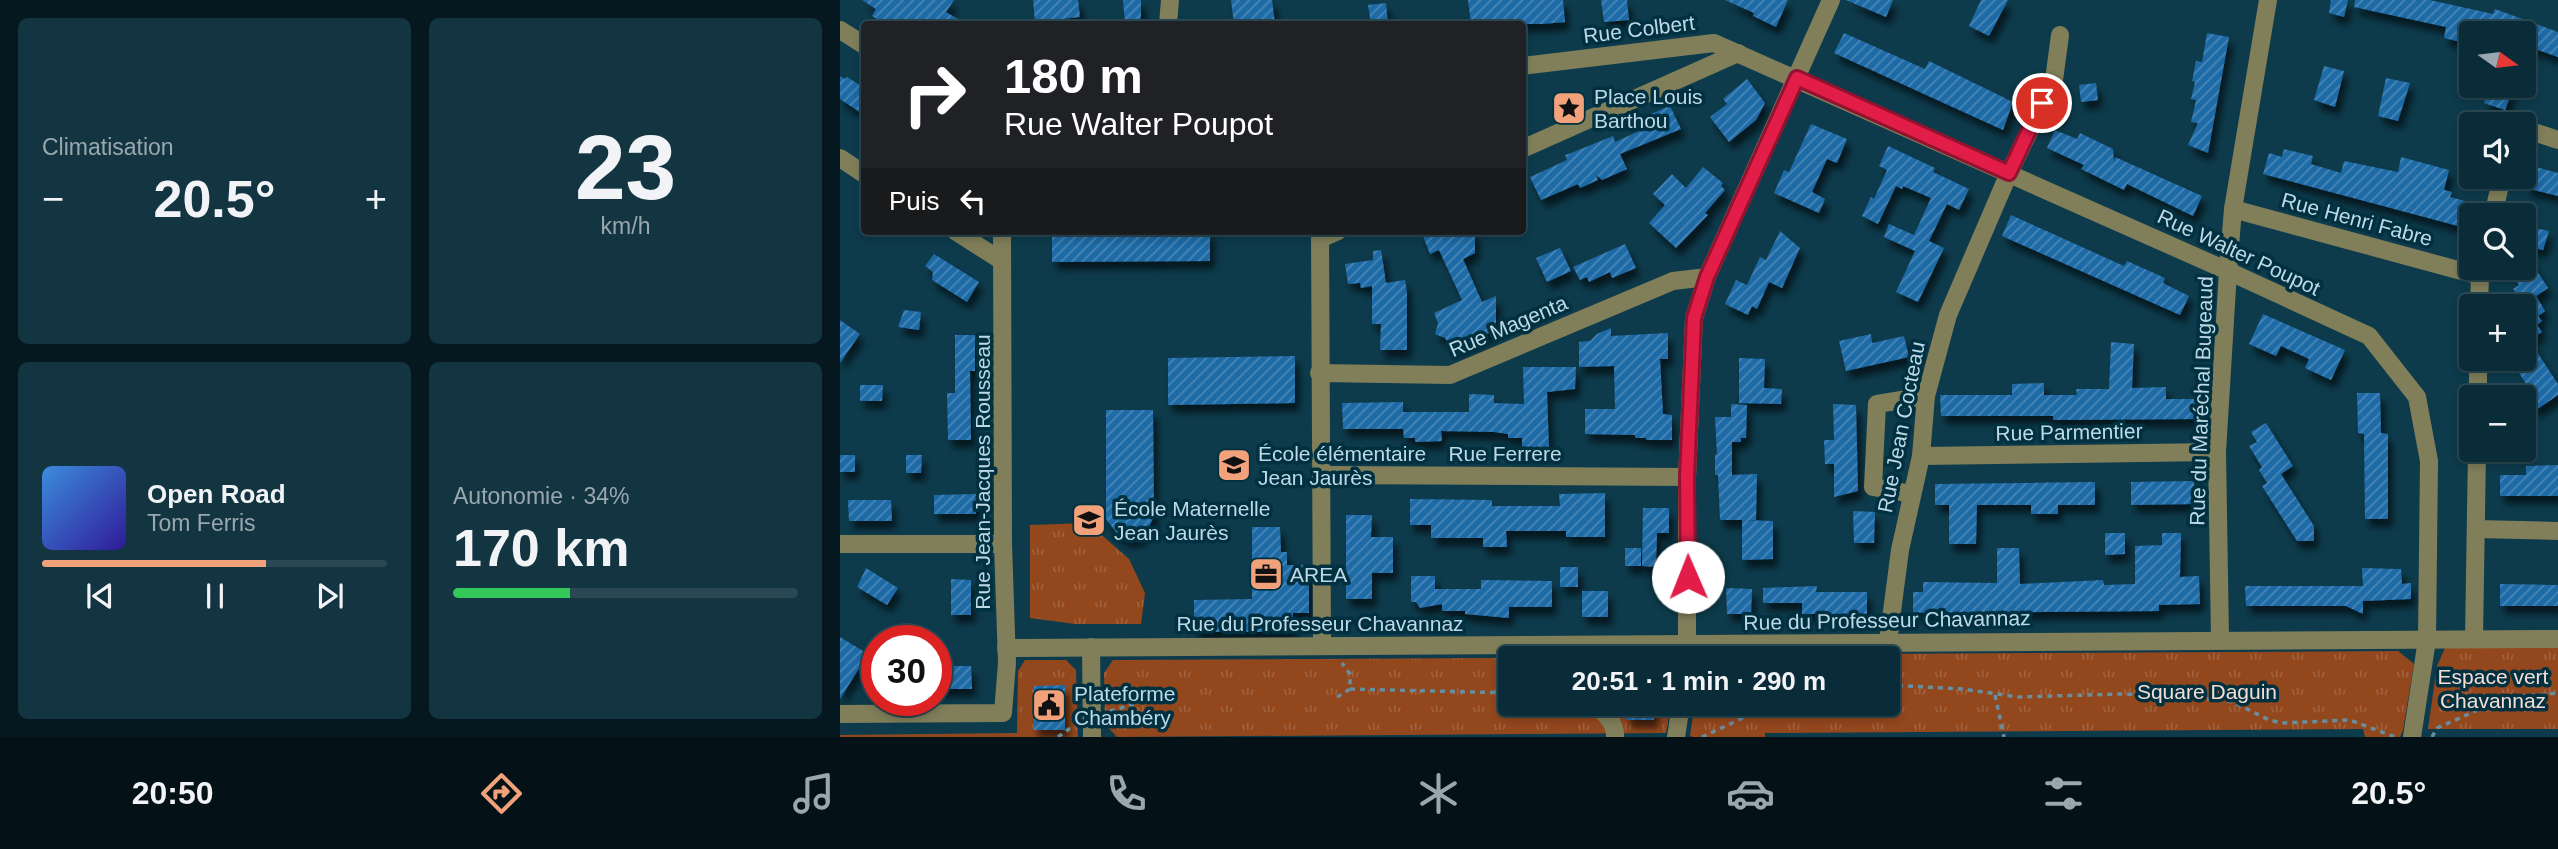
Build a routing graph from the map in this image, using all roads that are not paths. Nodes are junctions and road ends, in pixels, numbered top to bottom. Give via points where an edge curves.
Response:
1 (1170, 0) edge
2 (1831, 0) edge
3 (2268, 0) edge
4 (1168, 21) edge
5 (840, 30) edge
6 (2060, 35) dead end
7 (861, 43) edge
8 (1738, 53) junction
9 (1526, 66) edge
10 (1797, 78) junction
11 (2536, 133) edge
12 (2558, 140) edge
13 (1526, 147) edge
14 (840, 158) edge
15 (861, 172) edge
16 (2009, 173) junction
17 (2233, 209) junction
18 (961, 235) edge
19 (1002, 235) edge
20 (1320, 235) edge
21 (1002, 261) junction
22 (2459, 267) edge
23 (2228, 271) junction
24 (1707, 277) junction
25 (1319, 373) junction
26 (1926, 396) junction
27 (2217, 452) junction
28 (1921, 456) junction
29 (2477, 462) edge
30 (1322, 475) junction
31 (1687, 477) junction
32 (1912, 494) junction
33 (2476, 529) junction
34 (2558, 531) edge
35 (840, 544) edge
36 (1003, 544) junction
37 (2220, 639) junction
38 (2474, 639) junction
39 (2558, 639) edge
40 (2427, 640) junction
41 (1888, 642) junction
42 (1329, 645) junction
43 (1688, 646) edge
44 (1799, 646) edge
45 (1091, 647) junction
46 (1006, 648) junction
47 (1498, 648) edge
48 (840, 714) edge
49 (1607, 716) edge
50 (1679, 716) edge
51 (1092, 733) edge
52 (1615, 737) edge
53 (1676, 737) edge
54 (2412, 737) edge

1 - 4 street
2 - 10 street
3 - 17 street, Rue du Maréchal Bugeaud
5 - 7 street
6 - 16 street, Rue Jean Cocteau via 2054,80
8 - 9 street, Rue Colbert via 1714,43
8 - 10 street, Rue Colbert
8 - 13 street
10 - 16 street, Rue Walter Poupot
10 - 24 street
11 - 12 street
14 - 15 street
16 - 23 street, Rue Walter Poupot
16 - 26 street, Rue Jean Cocteau via 1948,315
17 - 22 street, Rue Henri Fabre
17 - 23 street, Rue du Maréchal Bugeaud
18 - 21 street
19 - 21 street, Rue Jean-Jacques Rousseau
20 - 25 street
21 - 36 street, Rue Jean-Jacques Rousseau
23 - 27 street, Rue du Maréchal Bugeaud
23 - 40 street, Rue Walter Poupot via 2369,336 2417,397 2429,461
24 - 25 street, Rue Magenta via 1673,281 1450,375
24 - 31 street via 1694,318
25 - 30 street
26 - 28 street, Rue Jean Cocteau
26 - 32 street via 1877,404 1873,487
27 - 28 street, Rue Parmentier
27 - 37 street, Rue du Maréchal Bugeaud
28 - 32 street, Rue Jean Cocteau
29 - 33 street
30 - 31 street, Rue Ferrere
30 - 42 street
31 - 43 street
32 - 41 street, Rue Jean Cocteau
33 - 34 street
33 - 38 street
35 - 36 street
36 - 46 street, Rue Jean-Jacques Rousseau
37 - 40 street, Rue du Professeur Chavannaz
37 - 41 street, Rue du Professeur Chavannaz
38 - 39 street, Rue du Professeur Chavannaz
38 - 40 street, Rue du Professeur Chavannaz
40 - 54 street, Rue Walter Poupot
41 - 44 street, Rue du Professeur Chavannaz
42 - 45 street, Rue du Professeur Chavannaz
42 - 47 street, Rue du Professeur Chavannaz
45 - 46 street, Rue du Professeur Chavannaz
45 - 51 street
46 - 48 street, Rue Jean-Jacques Rousseau via 1003,712
49 - 52 street
50 - 53 street

